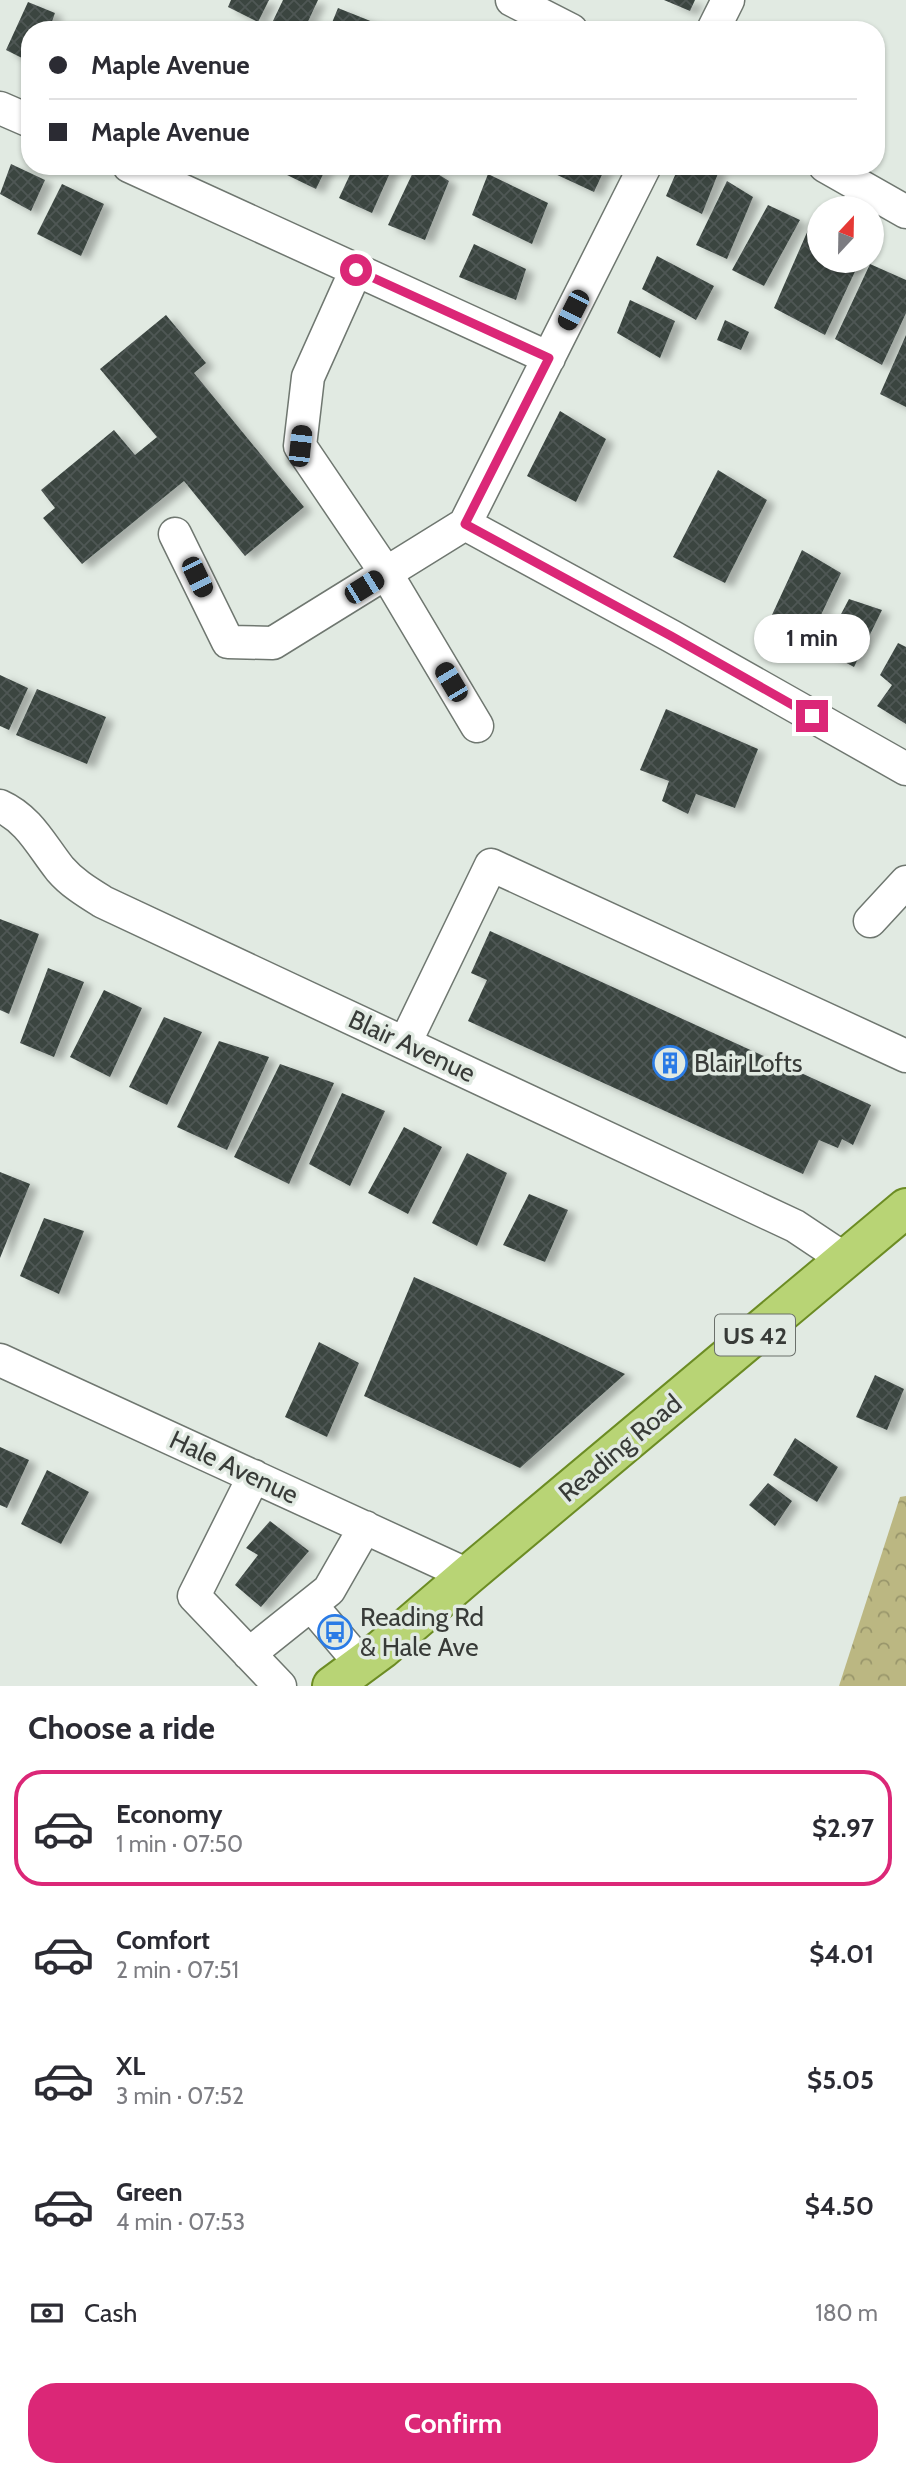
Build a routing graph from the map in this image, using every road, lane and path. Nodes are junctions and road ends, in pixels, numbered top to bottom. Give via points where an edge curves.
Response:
1 (512, 0) edge
2 (728, 0) edge
3 (553, 21) edge
4 (718, 21) edge
5 (0, 108) edge
6 (21, 117) edge
7 (149, 175) edge
8 (640, 175) edge
9 (841, 175) edge
10 (906, 212) edge
11 (356, 270) junction
12 (549, 358) junction
13 (465, 524) junction
14 (176, 534) dead end
15 (386, 573) junction
16 (477, 726) dead end
17 (906, 769) edge
18 (0, 806) edge
19 (906, 882) edge
20 (870, 921) dead end
21 (405, 1043) junction
22 (906, 1056) edge
23 (901, 1220) edge
24 (846, 1260) junction
25 (0, 1360) edge
26 (254, 1476) junction
27 (365, 1527) junction
28 (468, 1574) junction
29 (311, 1605) junction
30 (249, 1654) junction
31 (347, 1675) edge
32 (280, 1686) edge

1 - 3 street
2 - 4 street
5 - 6 street
7 - 11 street
8 - 12 street
9 - 10 street
11 - 12 street
11 - 15 street via 307,377 300,446
12 - 13 street
13 - 15 street
13 - 17 street
14 - 15 street via 228,642 273,643
15 - 16 street
18 - 21 street, Blair Avenue via 33,830 77,886 103,902
19 - 20 street
21 - 22 street via 491,866
21 - 24 street, Blair Avenue via 795,1226
23 - 24 main road, Reading Road / US 42
24 - 28 main road, Reading Road / US 42
25 - 26 street, Hale Avenue
26 - 27 street, Hale Avenue
26 - 30 street via 194,1596
27 - 28 street, Hale Avenue
27 - 29 street via 329,1590
28 - 31 main road, Reading Road / US 42
29 - 30 street
29 - 31 street
30 - 32 street

